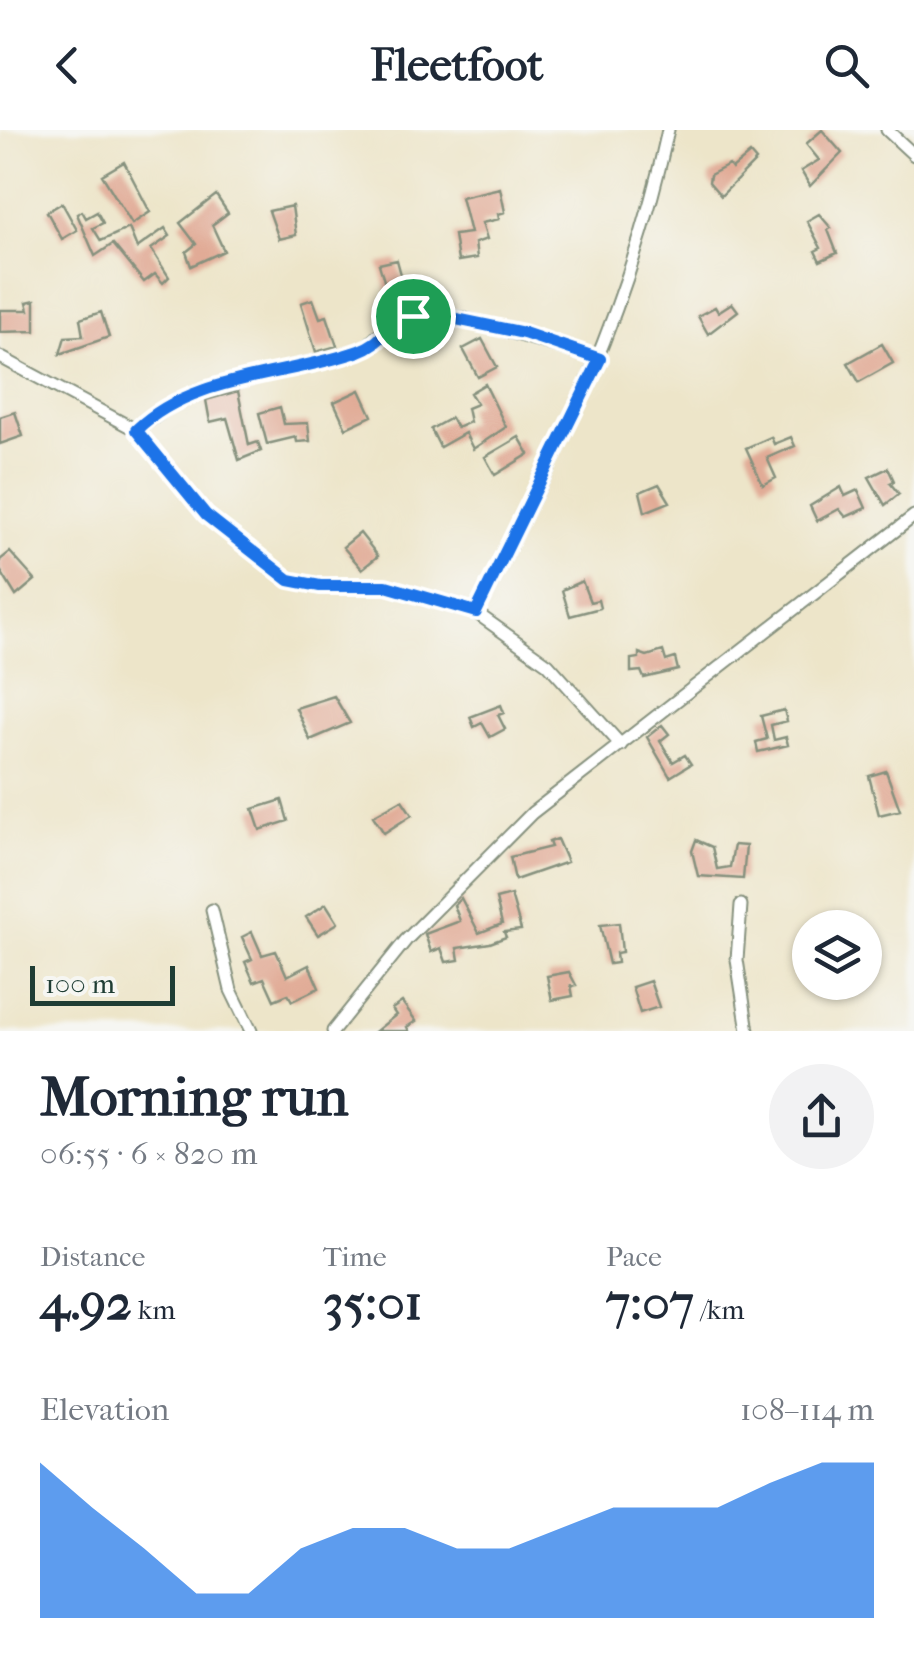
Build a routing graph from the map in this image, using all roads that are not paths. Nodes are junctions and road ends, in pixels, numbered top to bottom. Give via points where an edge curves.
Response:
1 (668, 130) edge
2 (887, 130) edge
3 (914, 154) edge
4 (0, 356) edge
5 (600, 359) junction
6 (136, 430) junction
7 (914, 516) edge
8 (476, 612) junction
9 (621, 745) junction
10 (741, 905) dead end
11 (212, 910) dead end
12 (251, 1031) edge
13 (332, 1031) edge
14 (748, 1031) edge

1 - 5 street
2 - 3 street
4 - 6 street
5 - 6 street via 464,318 413,316 388,326 364,349 202,390
5 - 8 street
6 - 8 street via 206,515 289,580 386,586
7 - 9 street
8 - 9 street via 548,664
9 - 13 street via 506,838 406,940
10 - 14 street via 737,960
11 - 12 street via 231,990

